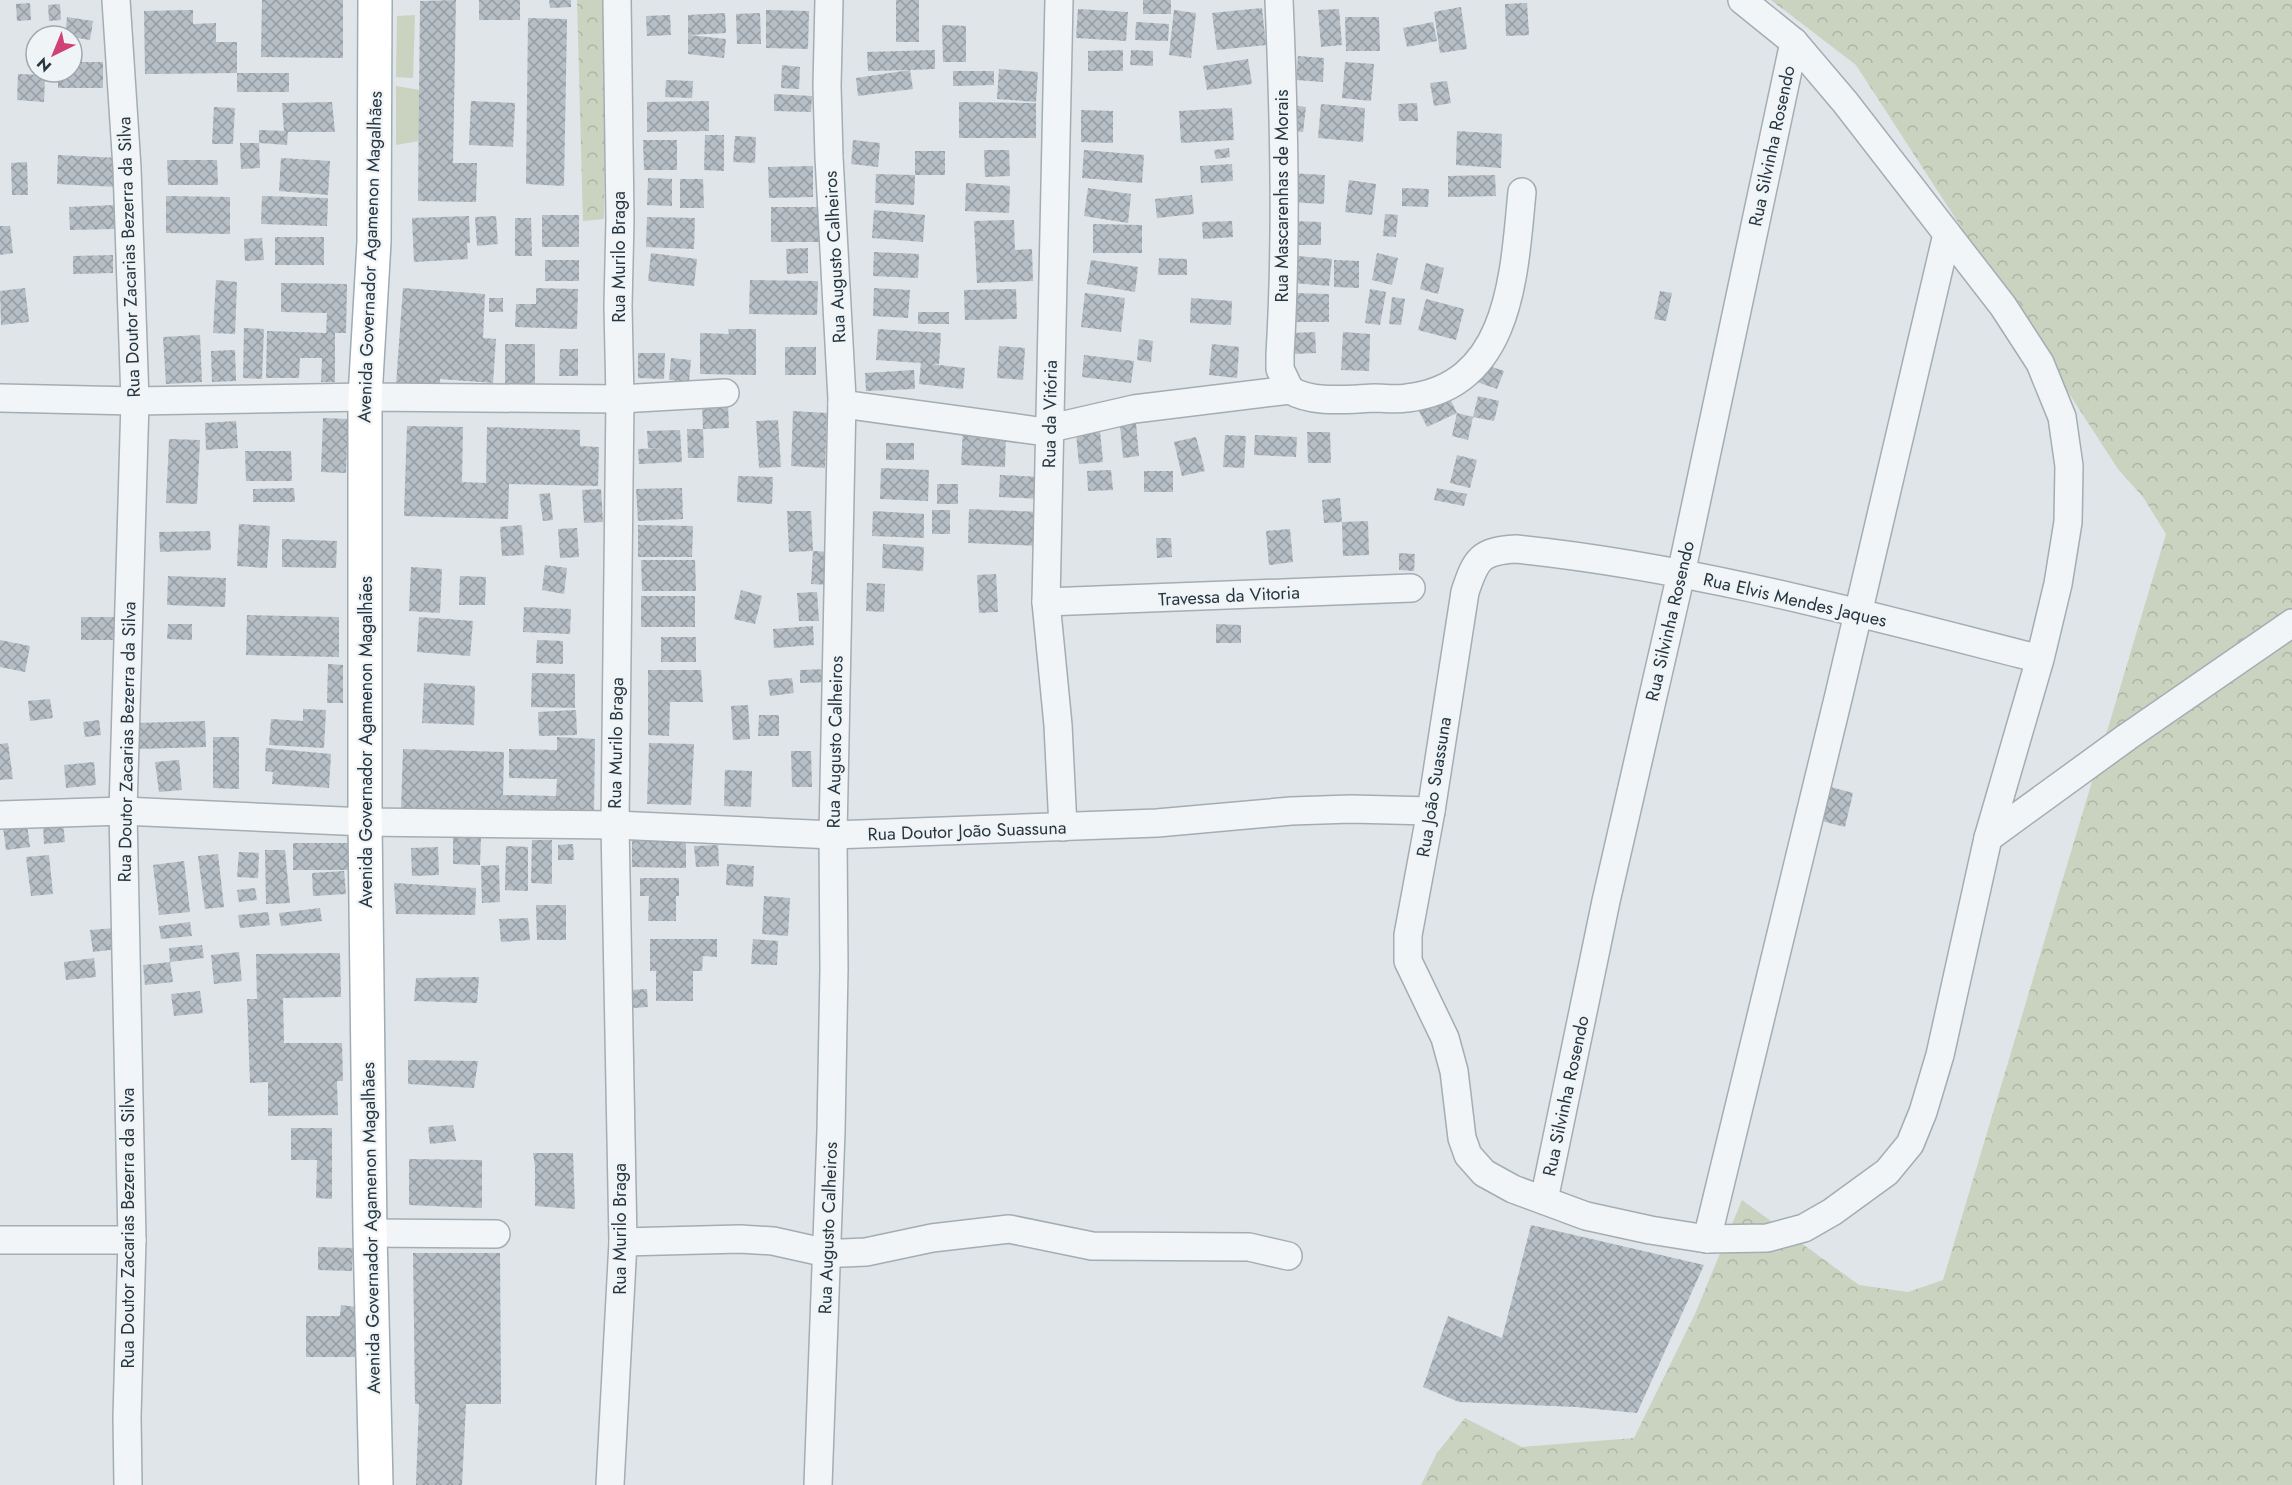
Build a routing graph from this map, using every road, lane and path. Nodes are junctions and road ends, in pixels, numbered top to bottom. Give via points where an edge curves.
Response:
1 (116, 0) edge
2 (375, 0) edge
3 (617, 0) edge
4 (829, 0) edge
5 (1059, 0) edge
6 (1279, 0) edge
7 (1742, 0) edge
8 (1794, 42) junction
9 (1522, 192) dead end
10 (1947, 234) junction
11 (1290, 390) junction
12 (725, 393) dead end
13 (365, 397) junction
14 (0, 398) edge
15 (620, 399) junction
16 (135, 401) junction
17 (842, 404) junction
18 (1050, 428) junction
19 (1681, 574) junction
20 (1411, 588) dead end
21 (1465, 592) joint
22 (1046, 602) junction
23 (1860, 613) junction
24 (2292, 623) edge
25 (2040, 658) junction
26 (123, 811) junction
27 (1431, 811) junction
28 (0, 815) edge
29 (365, 822) junction
30 (615, 825) junction
31 (1063, 828) junction
32 (832, 835) junction
33 (1988, 838) junction
34 (1544, 1200) junction
35 (370, 1233) junction
36 (496, 1234) dead end
37 (1707, 1239) junction
38 (0, 1240) edge
39 (132, 1240) junction
40 (622, 1242) junction
41 (827, 1253) junction
42 (1287, 1256) dead end
43 (128, 1485) edge
44 (376, 1485) edge
45 (610, 1485) edge
46 (818, 1485) edge

1 - 16 street, Rua Doutor Zacarias Bezerra da Silva via 127,168
2 - 13 main road, Avenida Governador Agamenon Magalhães via 374,242
3 - 15 street, Rua Murilo Braga
4 - 17 street, Rua Augusto Calheiros via 829,157
5 - 18 street, Rua da Vitória
6 - 11 street, Rua Mascarenhas de Morais via 1284,117 1280,369
7 - 8 street, Rua João Suassuna
8 - 10 street, Rua João Suassuna
8 - 19 street, Rua Silvinha Rosendo
9 - 11 street via 1515,270 1507,306 1480,361 1461,379 1440,390 1407,398 1313,398
10 - 23 street
10 - 25 street, Rua João Suassuna via 2003,306 2040,363 2062,417 2069,466 2068,522
11 - 18 street via 1134,409
12 - 15 street
13 - 15 street
13 - 16 street
13 - 29 main road, Avenida Governador Agamenon Magalhães
14 - 16 street
15 - 30 street, Rua Murilo Braga
16 - 26 street, Rua Doutor Zacarias Bezerra da Silva
17 - 18 street via 1038,430
17 - 32 street, Rua Augusto Calheiros
18 - 22 street, Rua da Vitória
19 - 21 street, Rua Elvis Mendes Jaques via 1549,552 1494,550 1472,570
19 - 23 street, Rua Elvis Mendes Jaques
19 - 34 street, Rua Silvinha Rosendo via 1629,797
20 - 22 street, Travessa da Vitoria
21 - 27 street, Rua João Suassuna
22 - 31 street, Rua da Vitória
23 - 25 street, Rua Elvis Mendes Jaques
23 - 37 street
24 - 33 street
25 - 33 street, Rua João Suassuna
26 - 28 street, Rua Doutor João Suassuna
26 - 29 street, Rua Doutor João Suassuna
26 - 39 street, Rua Doutor Zacarias Bezerra da Silva
27 - 31 street, Rua Doutor João Suassuna via 1303,811
27 - 34 street, Rua João Suassuna via 1408,935 1408,962 1445,1038 1468,1155 1484,1173
29 - 30 street, Rua Doutor João Suassuna
29 - 35 main road, Avenida Governador Agamenon Magalhães
30 - 32 street, Rua Doutor João Suassuna
30 - 40 street, Rua Murilo Braga
31 - 32 street, Rua Doutor João Suassuna
32 - 41 street, Rua Augusto Calheiros
33 - 37 street, Rua João Suassuna via 1940,1055 1910,1144 1887,1172 1804,1228 1767,1238
34 - 37 street, Rua João Suassuna via 1586,1216
35 - 36 street
35 - 44 main road, Avenida Governador Agamenon Magalhães
38 - 39 street
39 - 43 street, Rua Doutor Zacarias Bezerra da Silva
40 - 41 street via 741,1239 773,1241
40 - 45 street, Rua Murilo Braga
41 - 42 street via 866,1252 932,1238 1009,1229 1092,1246 1250,1247
41 - 46 street, Rua Augusto Calheiros

